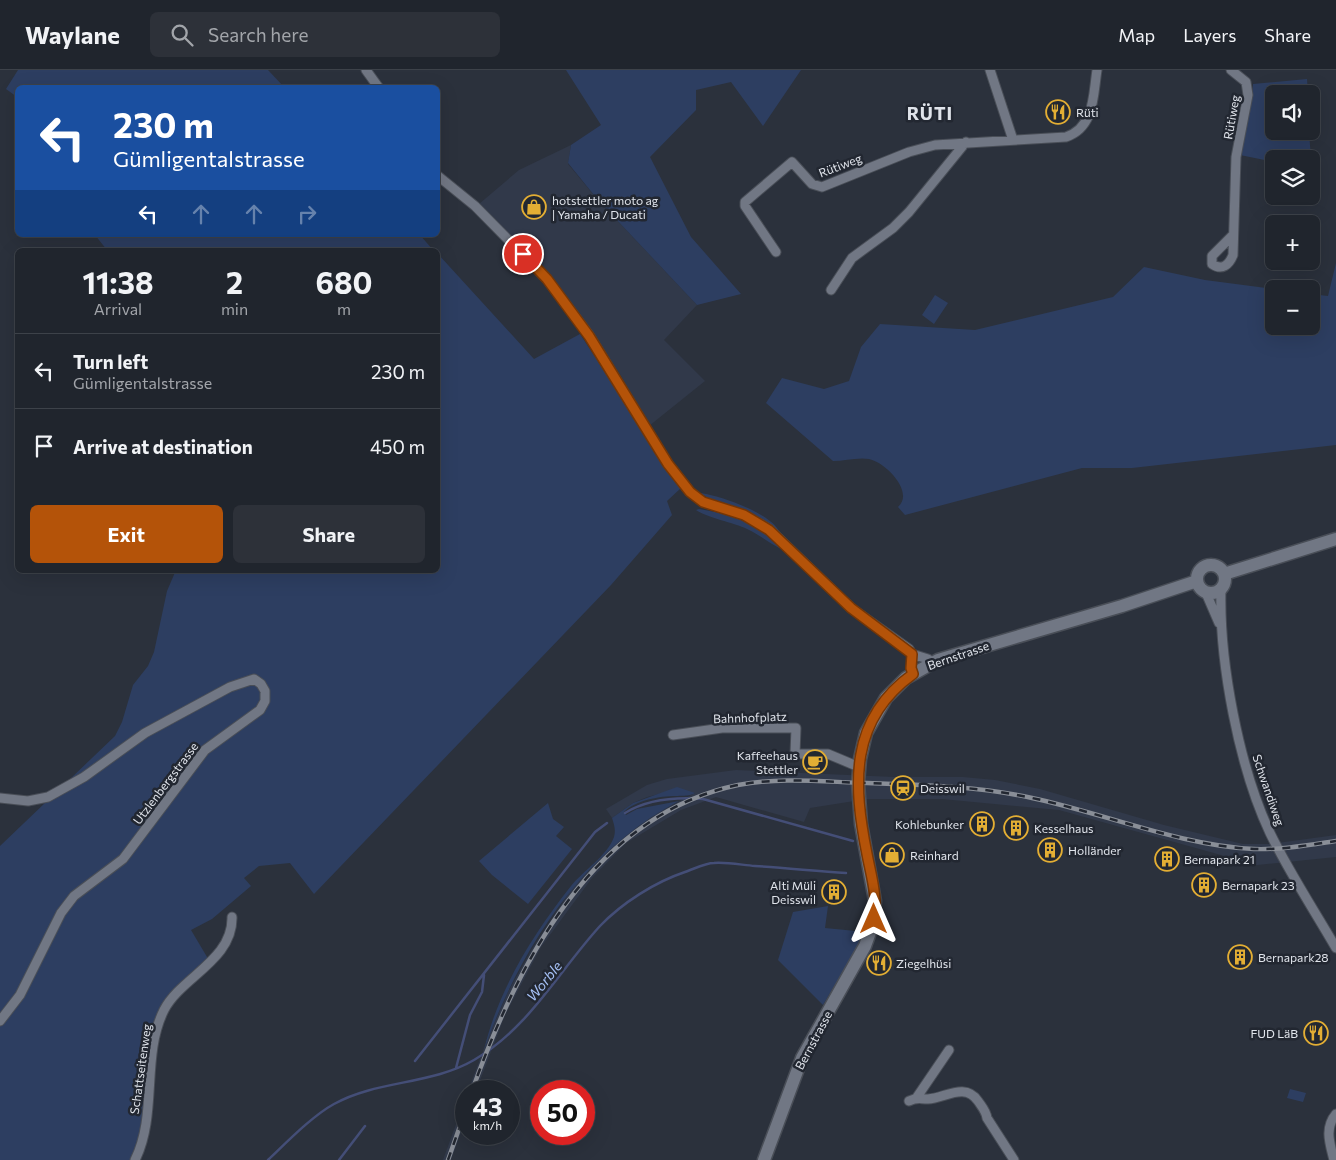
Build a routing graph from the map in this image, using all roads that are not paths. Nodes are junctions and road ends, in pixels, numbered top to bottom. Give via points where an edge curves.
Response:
1 (366, 70) edge
2 (990, 70) edge
3 (1097, 70) edge
4 (1231, 70) edge
5 (376, 85) edge
6 (1013, 140) junction
7 (966, 142) junction
8 (440, 178) edge
9 (1232, 236) dead end
10 (776, 252) dead end
11 (831, 290) dead end
12 (1336, 539) edge
13 (1224, 574) junction
14 (1197, 581) junction
15 (1221, 589) junction
16 (1206, 593) junction
17 (1220, 625) junction
18 (912, 654) junction
19 (932, 663) junction
20 (913, 674) junction
21 (673, 735) dead end
22 (859, 767) junction
23 (0, 798) edge
24 (232, 917) dead end
25 (1336, 948) edge
26 (0, 1020) edge
27 (950, 1050) dead end
28 (1336, 1114) edge
29 (135, 1160) edge
30 (764, 1160) edge
31 (1014, 1160) edge
32 (1334, 1160) edge

1 - 5 street
2 - 6 street
3 - 6 street, Rütiweg via 1091,112 1078,131 1058,138
4 - 9 street, Rütiweg via 1246,82 1248,95 1236,158
6 - 7 street, Rütiweg
7 - 10 street, Rütiweg via 909,152 822,187 812,184 792,162 745,202
7 - 11 street via 893,228 852,258
8 - 18 street via 474,206 547,279 589,336 668,464 690,492 703,502 744,515 769,530 851,608
12 - 13 main road
13 - 14 main road, Bernstrasse via 1215,566 1206,566 1200,570
13 - 15 main road
14 - 16 main road
14 - 19 main road, Bernstrasse
15 - 16 main road
15 - 17 street, Schwandiweg
16 - 17 street, Schwandiweg
17 - 25 street, Schwandiweg via 1236,723 1261,809 1272,838
18 - 19 street
18 - 20 street
19 - 20 main road, Bernstrasse
20 - 22 main road, Bernstrasse via 886,698 875,714 866,733
21 - 22 street, Bahnhofplatz via 722,728 796,728 795,754 828,754
22 - 30 main road, Bernstrasse via 858,808 875,901 873,924 865,946 802,1058
23 - 26 street, Utzlenbergstrasse via 28,801 48,797 84,777 145,733 230,686 254,679 263,687 266,696 260,710 205,750 123,859 74,896 20,995
24 - 29 street, Schattseitenweg via 230,934 217,953 177,993 162,1014 144,1132
27 - 31 street via 913,1099 964,1091 970,1093 986,1112
28 - 32 street via 1328,1134

